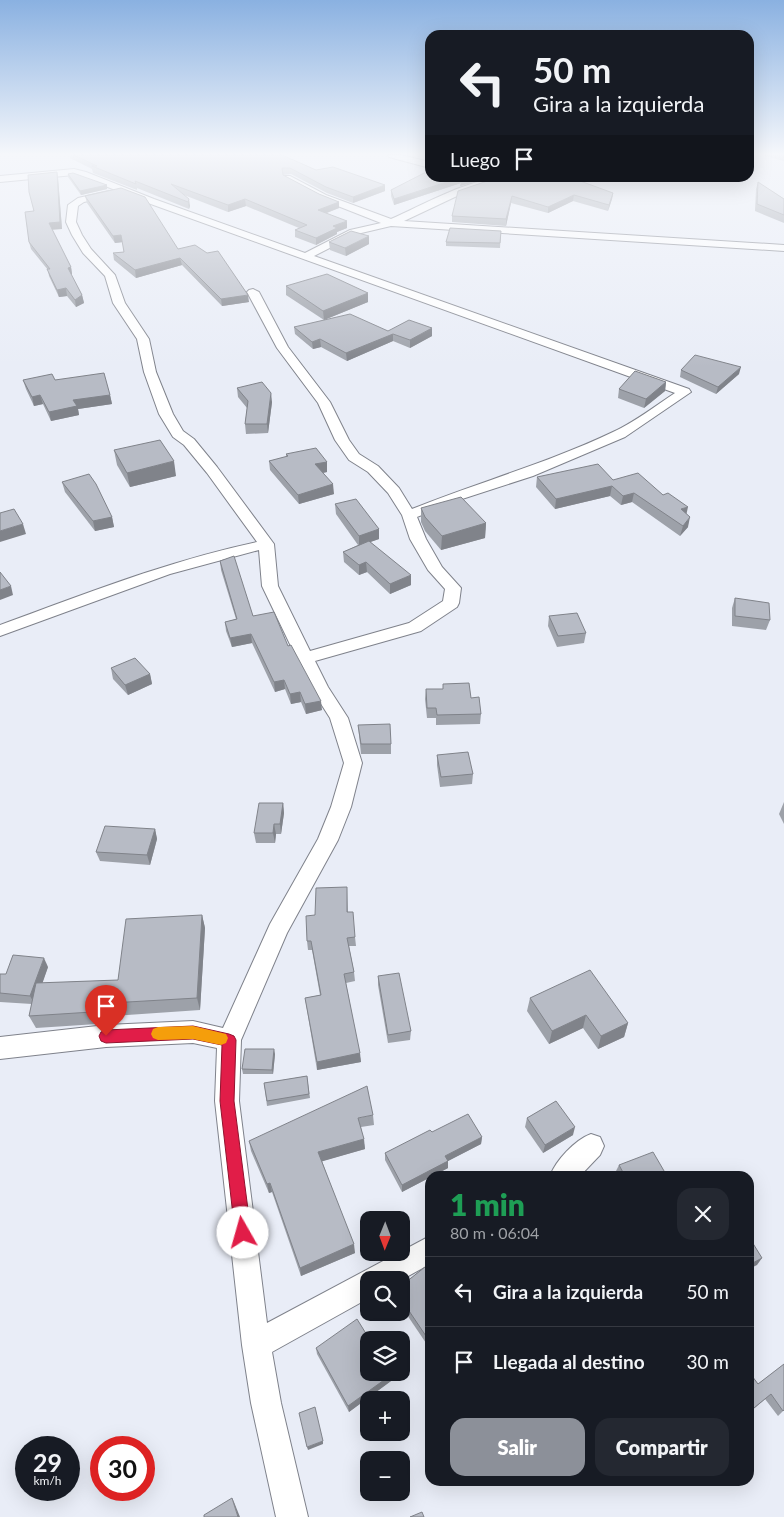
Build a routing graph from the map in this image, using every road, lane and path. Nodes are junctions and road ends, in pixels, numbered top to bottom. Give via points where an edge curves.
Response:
1 (72, 226) edge
2 (223, 226) edge
3 (379, 226) edge
4 (434, 226) edge
5 (784, 248) edge
6 (306, 256) junction
7 (253, 292) dead end
8 (409, 515) junction
9 (266, 544) junction
10 (0, 631) edge
11 (305, 658) junction
12 (229, 1040) junction
13 (0, 1048) edge
14 (591, 1146) dead end
15 (568, 1171) edge
16 (425, 1252) edge
17 (390, 1271) edge
18 (360, 1288) edge
19 (256, 1345) junction
20 (292, 1517) edge

1 - 9 street via 87,251 110,276 119,302 144,339 150,372 166,414 178,434 189,442 212,470
2 - 6 street
3 - 6 street via 354,232
4 - 5 street
6 - 8 street via 685,392 620,434 528,473
7 - 8 street via 283,348 324,402 342,440 354,457 374,469 394,491
8 - 11 street via 436,570 453,588 451,603 415,627
9 - 10 street via 163,571
9 - 11 street via 270,586
11 - 12 street via 339,718 353,763 328,840 278,930
12 - 13 street via 193,1032 106,1036
12 - 19 street via 227,1101
14 - 15 street
16 - 17 street
18 - 19 street
19 - 20 street

